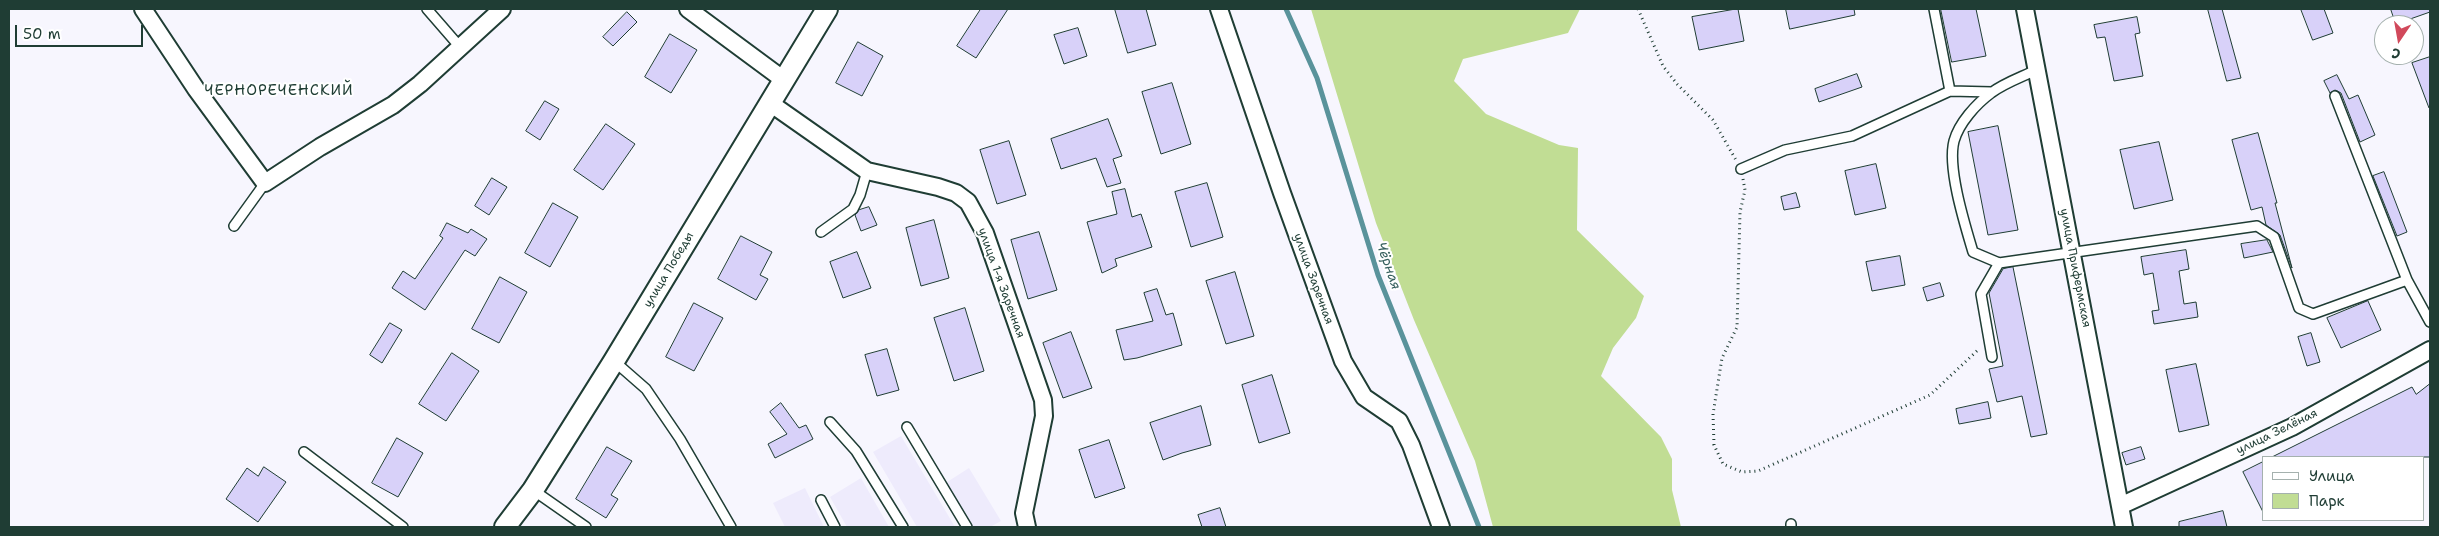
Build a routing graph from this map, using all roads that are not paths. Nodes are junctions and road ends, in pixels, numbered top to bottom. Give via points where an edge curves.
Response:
1 (143, 9) edge
2 (427, 9) edge
3 (502, 9) edge
4 (688, 9) edge
5 (826, 9) edge
6 (1219, 9) edge
7 (1934, 9) edge
8 (2025, 9) edge
9 (460, 47) junction
10 (2036, 70) junction
11 (784, 80) junction
12 (1950, 90) junction
13 (1992, 92) junction
14 (2335, 96) dead end
15 (770, 103) junction
16 (1741, 169) road end
17 (867, 171) junction
18 (266, 183) junction
19 (234, 226) dead end
20 (821, 232) dead end
21 (2072, 252) junction
22 (1999, 263) junction
23 (2407, 280) junction
24 (2430, 322) edge
25 (2430, 350) edge
26 (1992, 357) dead end
27 (614, 362) junction
28 (830, 422) dead end
29 (907, 427) dead end
30 (304, 452) dead end
31 (533, 490) junction
32 (821, 500) dead end
33 (2120, 506) junction
34 (402, 527) edge
35 (505, 527) edge
36 (586, 527) edge
37 (731, 527) edge
38 (835, 527) edge
39 (902, 527) edge
40 (967, 527) edge
41 (1027, 527) edge
42 (1442, 527) edge
43 (2124, 527) edge

1 - 18 street via 196,89
2 - 9 lane
3 - 9 street
4 - 11 street
5 - 11 street, улица Победы
6 - 42 street, улица Заречная via 1343,361 1364,397 1399,421
7 - 12 lane
8 - 10 street, улица Прифермская
9 - 18 street via 393,105
10 - 13 lane
10 - 21 street, улица Прифермская
11 - 15 street, улица Победы
12 - 13 lane
12 - 16 lane via 1852,136 1785,150
13 - 22 lane via 1964,121 1954,142 1953,166 1973,252
14 - 23 lane
15 - 17 street, улица 1-я Заречная
15 - 27 street, улица Победы
17 - 20 lane via 853,209
17 - 41 street, улица 1-я Заречная via 956,193 968,202 985,233 1043,400 1044,416 1024,513
18 - 19 lane
21 - 22 lane
21 - 23 lane via 2257,226 2274,237 2299,308 2313,314
21 - 33 street, улица Прифермская
22 - 26 lane via 1981,294
23 - 24 lane
25 - 33 street, улица Зелёная via 2292,427
27 - 31 street, улица Победы
27 - 37 lane via 646,389 680,439
28 - 39 lane via 856,451
29 - 40 lane
30 - 34 lane
31 - 35 street, улица Победы
31 - 36 lane
32 - 38 lane
33 - 43 street, улица Прифермская

